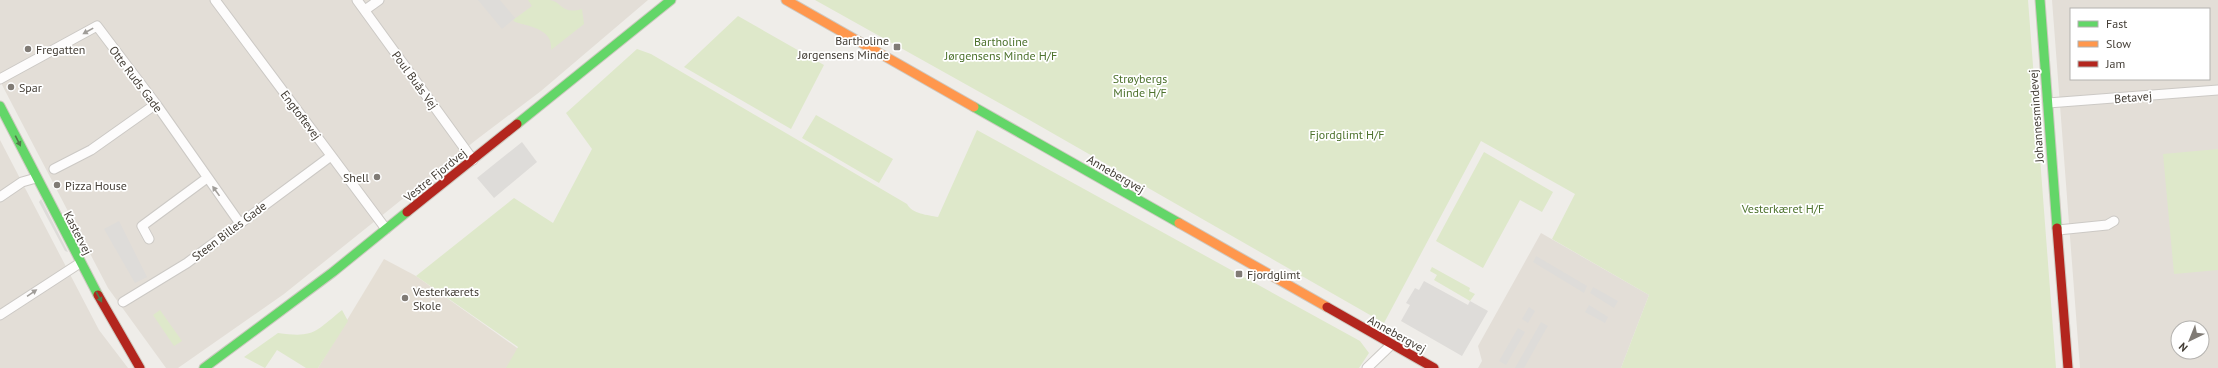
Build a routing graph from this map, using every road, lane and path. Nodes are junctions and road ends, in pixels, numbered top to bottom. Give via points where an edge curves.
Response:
1 (215, 0) edge
2 (357, 0) edge
3 (379, 0) edge
4 (671, 0) edge
5 (786, 0) edge
6 (2040, 0) edge
7 (365, 10) junction
8 (0, 79) edge
9 (2218, 90) edge
10 (2048, 103) junction
11 (156, 104) junction
12 (0, 106) edge
13 (331, 156) junction
14 (473, 160) junction
15 (54, 169) dead end
16 (36, 178) junction
17 (207, 178) junction
18 (0, 197) edge
19 (2114, 221) dead end
20 (239, 222) junction
21 (386, 229) junction
22 (2058, 230) junction
23 (149, 239) dead end
24 (80, 263) junction
25 (123, 302) dead end
26 (0, 315) edge
27 (1392, 344) junction
28 (207, 366) edge
29 (140, 368) edge
30 (193, 368) edge
31 (1367, 368) edge
32 (1434, 368) edge
33 (2068, 368) edge

1 - 13 street, Engtoftevej
2 - 7 street, Poul Buås Vej
3 - 7 street
4 - 14 street, Vestre Fjordvej
5 - 27 street, Annebergvej
6 - 10 street, Johannesmindevej
7 - 14 street, Poul Buås Vej
11 -> 8 street, Otte Ruds Gade via 97,26
9 - 10 street, Betavej
10 - 22 street, Johannesmindevej
11 - 15 street via 91,150
11 - 17 street, Otte Ruds Gade
12 -> 16 street, Kastetvej
13 - 20 street, Steen Billes Gade
13 - 21 street, Engtoftevej
14 - 21 street, Vestre Fjordvej
16 - 18 street via 22,182
16 - 24 street, Kastetvej
20 -> 17 street, Otte Ruds Gade
17 - 23 street via 142,226
19 - 22 street via 2107,225
20 - 25 street, Steen Billes Gade via 187,263
21 - 28 street, Vestre Fjordvej
22 - 33 street, Johannesmindevej
26 -> 24 street
24 -> 29 street, Kastetvej
27 - 31 street
27 - 32 street, Annebergvej
28 - 30 street, Vestre Fjordvej

